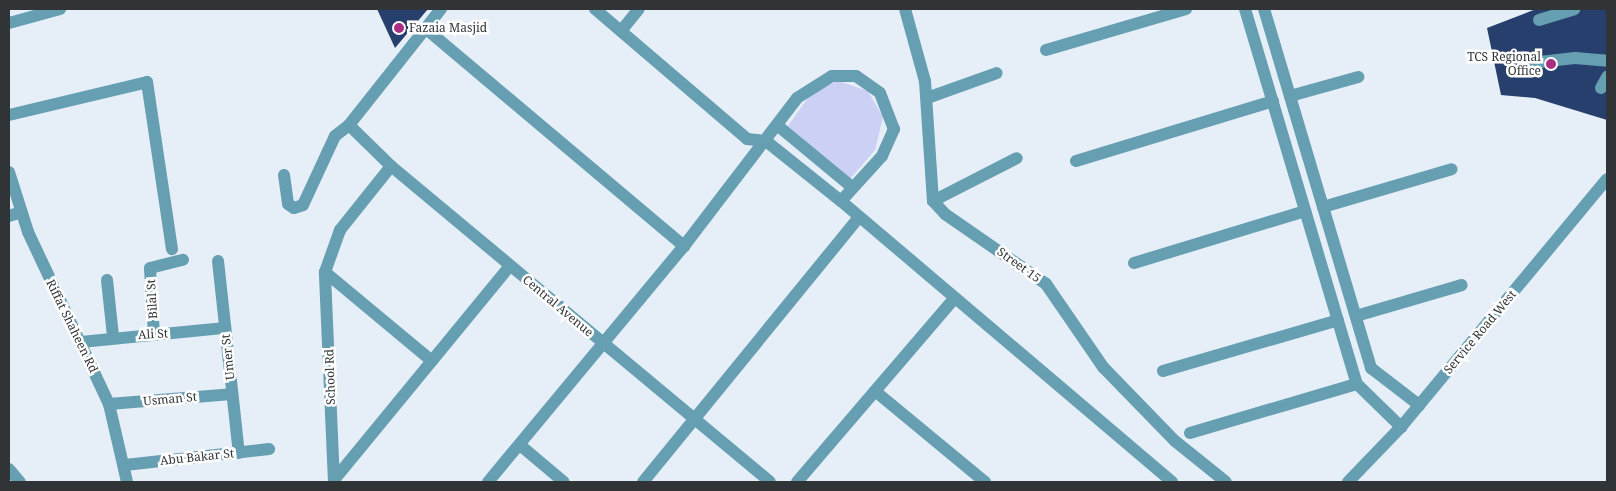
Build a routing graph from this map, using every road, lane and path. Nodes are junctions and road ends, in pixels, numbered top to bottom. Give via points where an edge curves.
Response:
1 (60, 9) edge
2 (441, 9) edge
3 (595, 9) edge
4 (639, 9) edge
5 (905, 9) edge
6 (1186, 9) edge
7 (1245, 9) edge
8 (1264, 9) edge
9 (1574, 9) edge
10 (1539, 20) dead end
11 (9, 23) edge
12 (425, 28) junction
13 (621, 31) junction
14 (1046, 50) dead end
15 (1607, 61) edge
16 (1531, 63) dead end
17 (997, 73) dead end
18 (1358, 77) dead end
19 (1290, 96) junction
20 (927, 98) junction
21 (1272, 101) junction
22 (9, 115) edge
23 (349, 125) junction
24 (778, 125) junction
25 (766, 141) junction
26 (1017, 158) dead end
27 (1076, 161) dead end
28 (391, 166) junction
29 (1452, 168) dead end
30 (9, 172) edge
31 (284, 175) dead end
32 (1607, 179) edge
33 (852, 187) junction
34 (840, 201) junction
35 (933, 201) junction
36 (1323, 208) junction
37 (1305, 211) junction
38 (15, 214) edge
39 (858, 218) junction
40 (684, 246) junction
41 (172, 249) dead end
42 (183, 260) dead end
43 (218, 261) dead end
44 (1134, 263) dead end
45 (510, 266) junction
46 (325, 272) junction
47 (107, 280) dead end
48 (1462, 285) dead end
49 (954, 299) junction
50 (1356, 316) junction
51 (1338, 320) junction
52 (225, 328) junction
53 (154, 334) junction
54 (113, 336) junction
55 (80, 342) junction
56 (600, 342) junction
57 (432, 361) junction
58 (1163, 372) dead end
59 (1357, 384) junction
60 (875, 391) junction
61 (232, 394) junction
62 (109, 404) junction
63 (1419, 406) junction
64 (694, 420) junction
65 (1402, 427) junction
66 (1190, 433) dead end
67 (520, 445) junction
68 (269, 449) dead end
69 (239, 453) junction
70 (125, 466) junction
71 (9, 469) edge
72 (334, 481) edge
73 (20, 482) edge
74 (127, 482) edge
75 (488, 482) edge
76 (564, 482) edge
77 (643, 482) edge
78 (770, 482) edge
79 (797, 482) edge
80 (985, 482) edge
81 (1172, 482) edge
82 (1226, 482) edge
83 (1348, 482) edge

1 - 11 street
2 - 12 street
3 - 13 street
4 - 13 street
5 - 20 street
6 - 14 street
7 - 21 street
8 - 19 street
9 - 10 street
12 - 23 street
12 - 40 street
13 - 25 street via 748,138
15 - 16 street via 1575,58
17 - 20 street
18 - 19 street
19 - 36 street
20 - 35 street
21 - 27 street
21 - 37 street
22 - 41 street via 147,82
23 - 28 street, Central Avenue
23 - 31 street via 335,136 302,205 294,208 288,204
24 - 25 street
24 - 33 street
24 - 33 street via 797,98 832,76 856,76 880,93 894,128 882,156
25 - 34 street
25 - 40 street
26 - 35 street
28 - 45 street, Central Avenue
28 - 46 street via 340,230
29 - 36 street
30 - 38 street, Riffat Shaheen Rd
32 - 63 street, Service Road West
33 - 34 street
34 - 39 street
35 - 82 street, Street 15 via 945,214 1046,284 1104,368 1175,441
36 - 50 street
37 - 44 street
37 - 51 street
38 - 55 street, Riffat Shaheen Rd
39 - 49 street
39 - 64 street
40 - 56 street
42 - 53 street, Bilal St via 150,268
43 - 52 street, Umer St
45 - 56 street, Central Avenue
45 - 57 street
46 - 57 street
46 - 72 street, School Rd
47 - 54 street
48 - 50 street
49 - 60 street
49 - 81 street
50 - 63 street via 1371,368
51 - 58 street
51 - 59 street
52 - 53 street, Ali St
52 - 61 street, Umer St
53 - 54 street, Ali St
54 - 55 street, Ali St
55 - 62 street, Riffat Shaheen Rd
56 - 64 street, Central Avenue
56 - 67 street
57 - 72 street
59 - 65 street
59 - 66 street
60 - 79 street
60 - 80 street
61 - 62 street, Usman St
61 - 69 street, Umer St
62 - 70 street, Riffat Shaheen Rd
63 - 65 street, Service Road West
64 - 77 street
64 - 78 street, Central Avenue
65 - 83 street, Service Road West
67 - 75 street
67 - 76 street
68 - 69 street, Abu Bakar St
69 - 70 street, Abu Bakar St
70 - 74 street, Riffat Shaheen Rd
71 - 73 street

